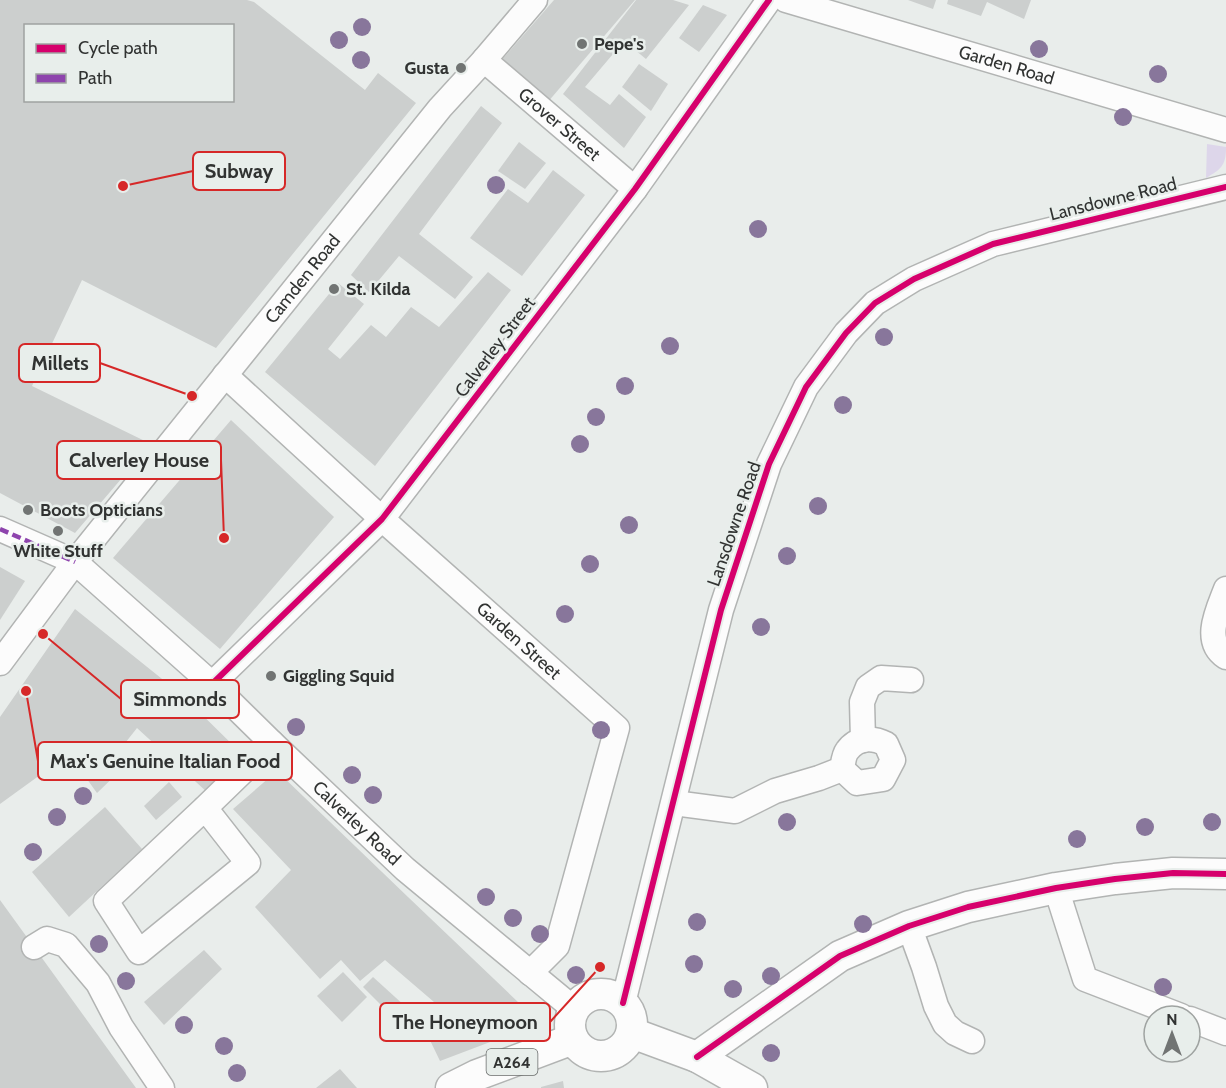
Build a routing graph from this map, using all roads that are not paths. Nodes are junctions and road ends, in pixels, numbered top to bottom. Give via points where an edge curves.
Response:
1 (535, 0) edge
2 (769, 0) edge
3 (786, 0) edge
4 (484, 60) junction
5 (1226, 130) edge
6 (1226, 187) edge
7 (635, 189) junction
8 (225, 375) junction
9 (382, 519) junction
10 (0, 529) edge
11 (75, 562) junction
12 (1226, 589) edge
13 (1226, 657) edge
14 (0, 663) edge
15 (910, 680) dead end
16 (212, 684) junction
17 (863, 740) junction
18 (272, 743) junction
19 (842, 769) junction
20 (674, 803) junction
21 (206, 808) junction
22 (1226, 874) edge
23 (1056, 888) junction
24 (909, 926) junction
25 (34, 947) dead end
26 (531, 973) junction
27 (623, 1003) junction
28 (1151, 1004) edge
29 (574, 1009) junction
30 (1202, 1024) edge
31 (632, 1033) junction
32 (1226, 1033) edge
33 (573, 1039) junction
34 (972, 1041) dead end
35 (697, 1057) junction
36 (731, 1084) edge
37 (162, 1088) edge
38 (451, 1088) edge

1 - 4 street, Camden Road
2 - 7 street, Calverley Street
3 - 5 street, Garden Road
4 - 7 street, Grover Street
4 - 8 street, Camden Road via 440,108
6 - 20 street, Lansdowne Road via 993,244 914,279 875,303 846,333 806,387 769,464 721,610
7 - 9 street, Calverley Street
8 - 9 street, Garden Street
8 - 11 street, Camden Road
9 - 16 street, Calverley Street
9 - 26 street, Garden Street via 617,728 557,946
10 - 11 street, Calverley Road
11 - 14 street, Camden Road
11 - 16 street, Calverley Road
12 - 13 street via 1213,632 1220,653
15 - 17 street via 881,678 868,687 862,702
16 - 18 street, Calverley Road
17 - 19 street via 846,752
17 - 19 street via 875,739 886,744 893,760 883,779 856,783
18 - 21 street
18 - 26 street, Calverley Road via 405,869
19 - 20 street via 775,791 735,811
20 - 27 street, Lansdowne Road
21 - 21 street via 248,863 140,952 106,901
22 - 23 main road via 1173,873
23 - 24 main road via 968,907
23 - 28 street via 1085,979
24 - 34 street via 945,1024
24 - 35 main road via 840,956
25 - 37 street via 47,939 66,945 98,983 121,1027
26 - 29 street, Calverley Road
27 - 29 main road via 616,997 597,994 580,1001
27 - 31 main road via 632,1016
29 - 33 main road via 570,1018
30 - 32 street
31 - 33 main road via 621,1049 603,1056 585,1051
31 - 35 main road
33 - 38 main road, A264
35 - 36 main road

